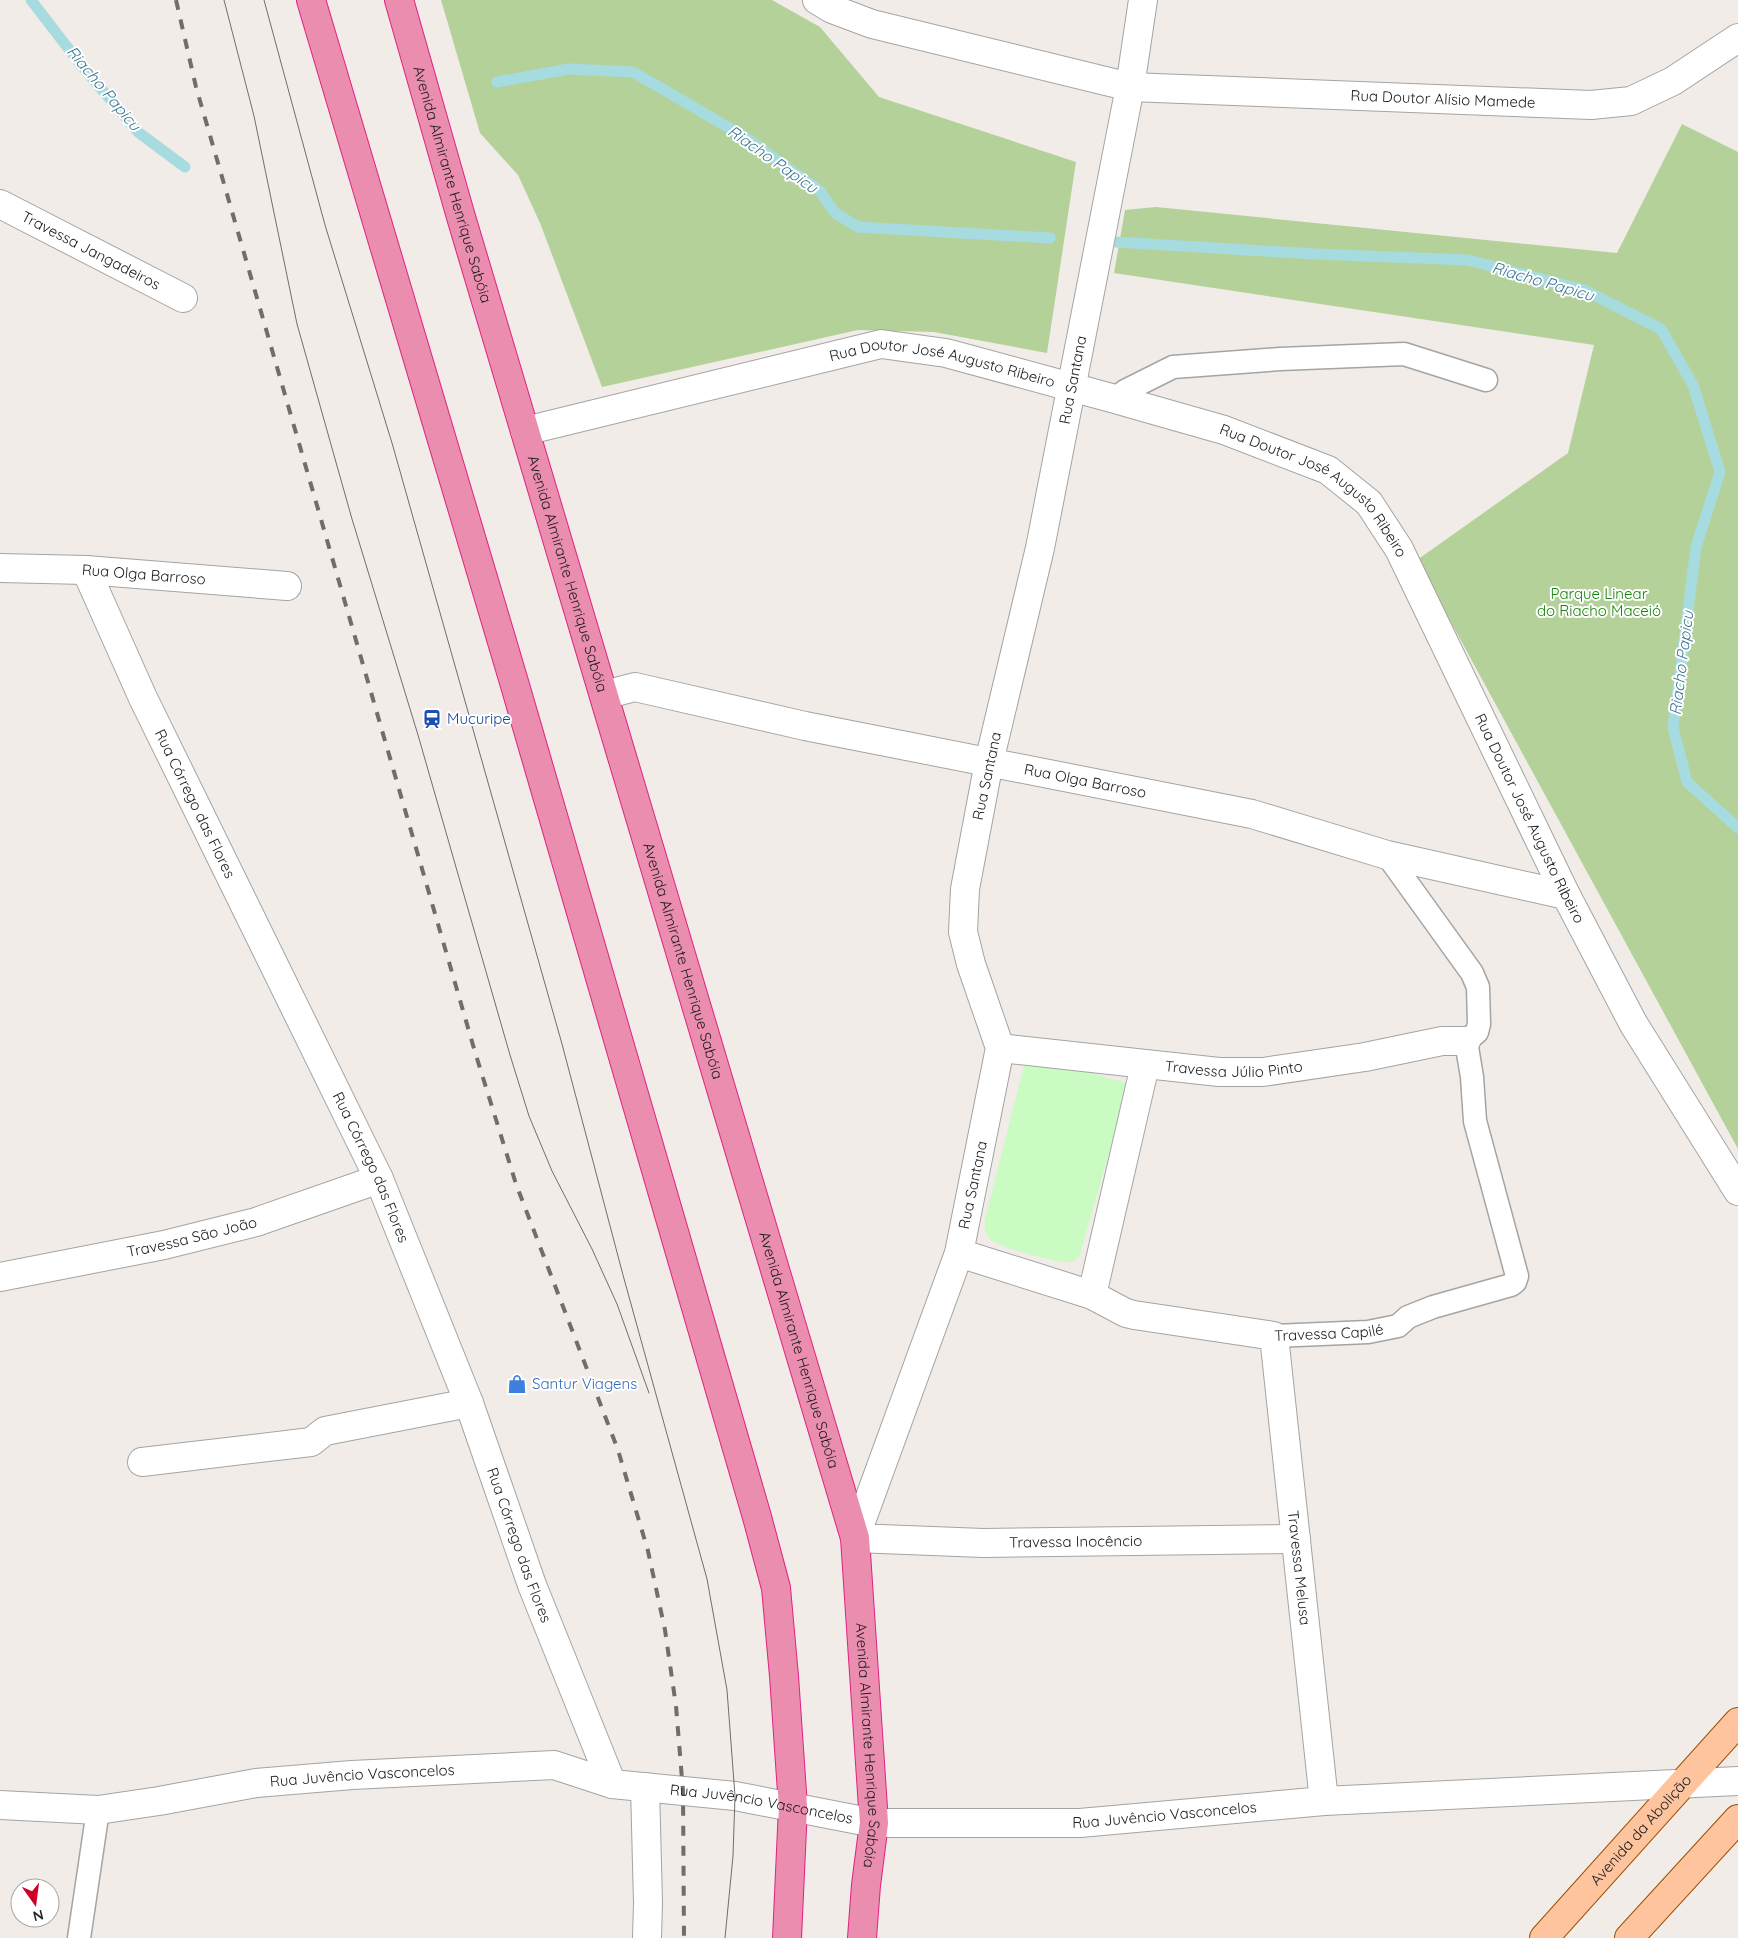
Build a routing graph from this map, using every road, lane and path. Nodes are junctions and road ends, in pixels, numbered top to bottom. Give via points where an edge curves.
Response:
1 (311, 0) edge
2 (399, 0) edge
3 (816, 0) edge
4 (1143, 0) edge
5 (1738, 38) edge
6 (1130, 87) junction
7 (0, 204) edge
8 (183, 298) dead end
9 (1486, 380) dead end
10 (1071, 387) junction
11 (1116, 400) junction
12 (525, 431) junction
13 (0, 568) edge
14 (86, 570) junction
15 (287, 586) dead end
16 (604, 695) junction
17 (989, 762) junction
18 (1387, 855) junction
19 (1566, 895) junction
20 (1466, 1041) junction
21 (1000, 1048) junction
22 (1146, 1064) junction
23 (379, 1179) junction
24 (1738, 1191) edge
25 (959, 1253) junction
26 (0, 1277) edge
27 (1092, 1295) junction
28 (1274, 1336) junction
29 (469, 1403) junction
30 (142, 1462) dead end
31 (856, 1538) junction
32 (1296, 1539) junction
33 (1738, 1722) edge
34 (1738, 1781) edge
35 (1684, 1783) junction
36 (612, 1784) junction
37 (645, 1787) junction
38 (1324, 1801) junction
39 (0, 1805) edge
40 (793, 1807) junction
41 (98, 1810) junction
42 (1738, 1819) edge
43 (874, 1823) junction
44 (79, 1938) edge
45 (647, 1938) edge
46 (787, 1938) edge
47 (862, 1938) edge
48 (1544, 1938) edge
49 (1629, 1938) edge

1 - 40 highway via 758,1517 776,1588
2 - 12 highway, Avenida Almirante Henrique Sabóia
3 - 6 street, Rua Doutor Alísio Mamede via 872,24
4 - 6 street, Rua Santana
5 - 6 street, Rua Doutor Alísio Mamede via 1673,81 1631,101 1591,106
6 - 10 street, Rua Santana
7 - 8 street, Travessa Jangadeiros
9 - 11 lane via 1404,354 1280,359 1173,367 1124,391
10 - 11 street, Rua Doutor José Augusto Ribeiro
10 - 12 street, Rua Doutor José Augusto Ribeiro via 946,353 881,344
10 - 17 street, Rua Santana via 1040,548
11 - 19 street, Rua Doutor José Augusto Ribeiro via 1224,430 1328,470 1368,503 1398,549
12 - 16 highway, Avenida Almirante Henrique Sabóia
13 - 14 street, Rua Olga Barroso
14 - 15 street, Rua Olga Barroso
14 - 23 street, Rua Córrego das Flores via 143,698
16 - 17 street, Rua Olga Barroso via 636,687 805,726
16 - 31 highway, Avenida Almirante Henrique Sabóia
17 - 18 street, Rua Olga Barroso via 1252,814
17 - 21 street, Rua Santana via 965,889 963,932
18 - 19 street, Rua Olga Barroso
18 - 20 lane via 1472,973 1478,987 1479,1024 1477,1032
19 - 24 street, Rua Doutor José Augusto Ribeiro via 1633,1023
20 - 22 street, Travessa Júlio Pinto via 1442,1041 1365,1057 1263,1072 1219,1072
20 - 28 lane, Travessa Capilé via 1475,1122 1517,1276 1515,1282 1433,1307 1408,1317 1398,1326 1368,1332
21 - 22 street, Travessa Júlio Pinto
21 - 25 street, Rua Santana
22 - 27 street
23 - 26 street, Travessa São João via 256,1222 164,1245
23 - 29 street, Rua Córrego das Flores
25 - 27 street, Travessa Capilé
25 - 31 street, Rua Santana
27 - 28 street, Travessa Capilé via 1134,1315
28 - 32 street, Travessa Melusa
29 - 30 street via 325,1431 311,1442
29 - 36 street, Rua Córrego das Flores via 532,1586
31 - 32 street, Travessa Inocêncio via 983,1543
31 - 43 highway, Avenida Almirante Henrique Sabóia
32 - 38 street, Travessa Melusa
33 - 35 main road, Avenida da Abolição
34 - 35 street, Rua Juvêncio Vasconcelos
35 - 38 street, Rua Juvêncio Vasconcelos
35 - 48 main road, Avenida da Abolição
36 - 37 street, Rua Juvêncio Vasconcelos
36 - 41 street, Rua Juvêncio Vasconcelos via 554,1765 361,1774 256,1783
37 - 40 street, Rua Juvêncio Vasconcelos via 735,1796
37 - 45 street
38 - 43 street, Rua Juvêncio Vasconcelos via 1080,1823
39 - 41 street, Rua Juvêncio Vasconcelos
40 - 43 street, Rua Juvêncio Vasconcelos
40 - 46 highway
41 - 44 lane
42 - 49 main road
43 - 47 highway, Avenida Almirante Henrique Sabóia

